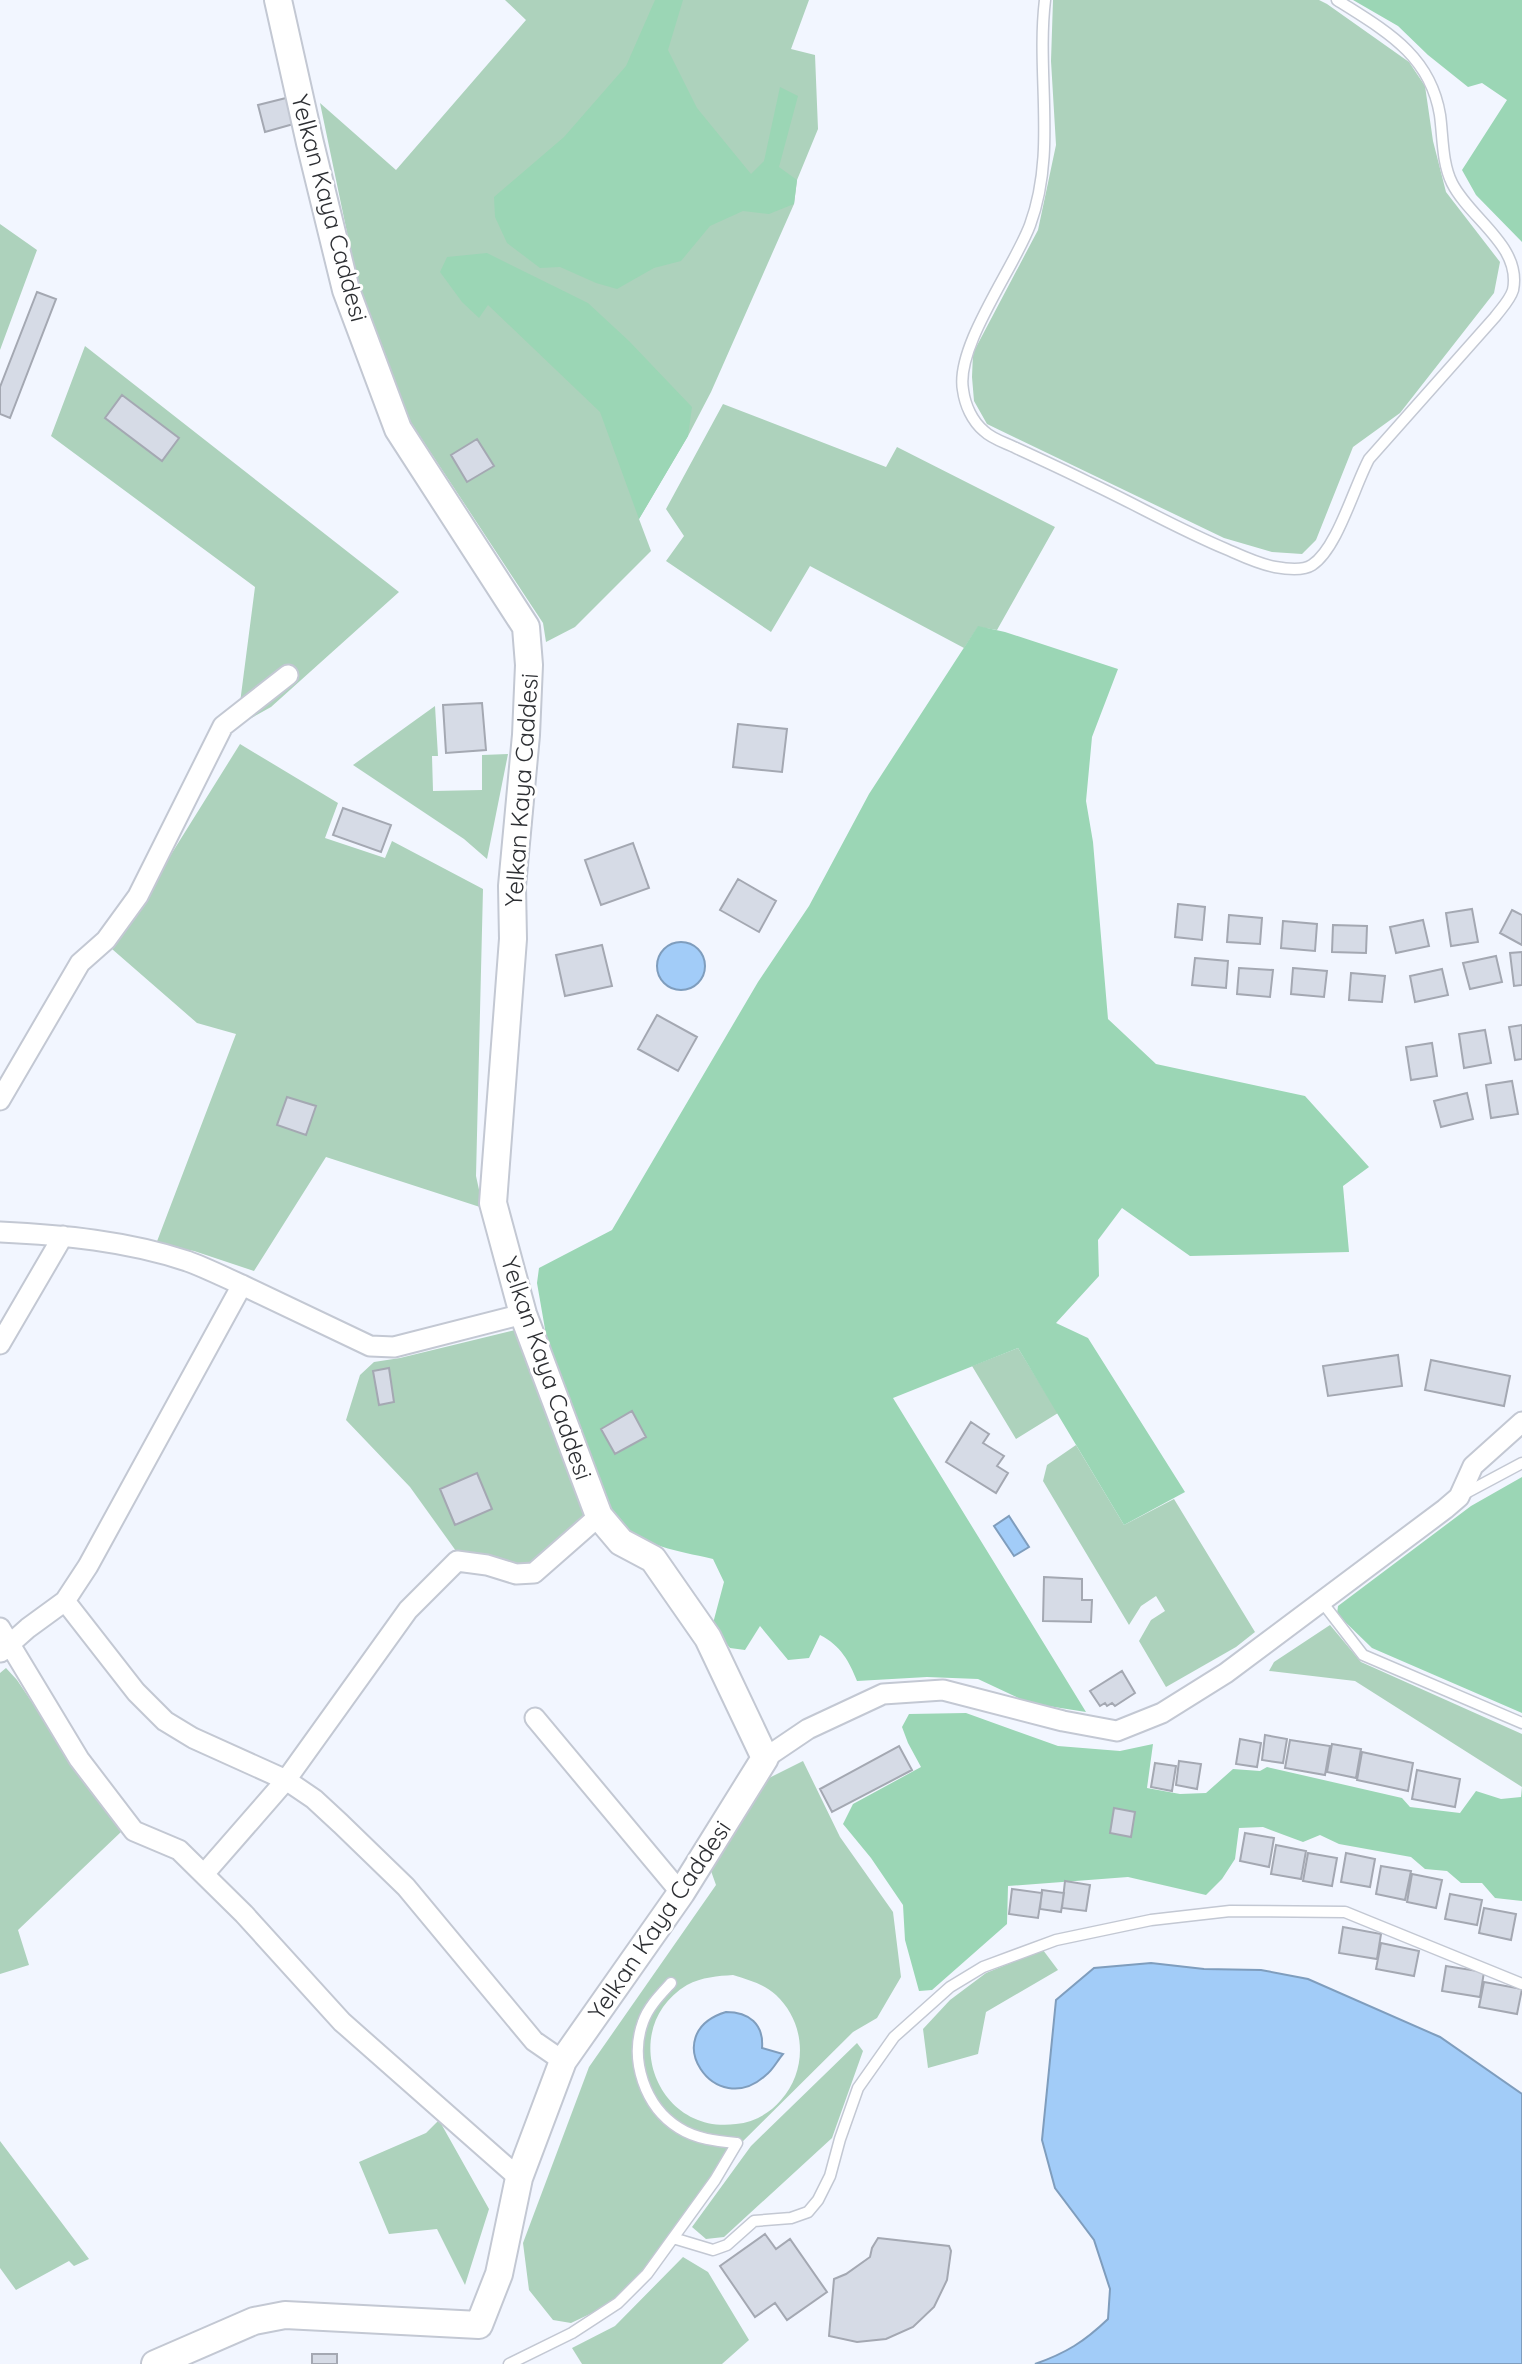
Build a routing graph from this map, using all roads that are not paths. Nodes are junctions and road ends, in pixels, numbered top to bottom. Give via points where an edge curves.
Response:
1 (278, 0) edge
2 (1045, 0) edge
3 (1337, 0) edge
4 (288, 675) dead end
5 (0, 1100) edge
6 (0, 1233) edge
7 (63, 1236) junction
8 (242, 1285) junction
9 (523, 1314) junction
10 (0, 1344) edge
11 (1522, 1422) edge
12 (1522, 1463) edge
13 (1459, 1497) junction
14 (599, 1516) junction
15 (65, 1601) junction
16 (1322, 1602) junction
17 (3, 1642) edge
18 (535, 1718) dead end
19 (1522, 1723) edge
20 (765, 1758) junction
21 (286, 1780) junction
22 (204, 1874) junction
23 (681, 1894) junction
24 (671, 1983) dead end
25 (1522, 1984) edge
26 (563, 2061) junction
27 (519, 2178) junction
28 (673, 2238) junction
29 (155, 2364) edge
30 (509, 2364) edge

1 - 9 street, Yelkan Kaya Caddesi via 346,290 398,429 526,627 526,735 512,886 513,939 494,1203
2 - 3 lane via 1044,152 1038,199 1021,248 965,363 962,385 966,406 984,432 1155,517 1247,558 1297,569 1311,566 1330,547 1369,459 1496,317 1512,293 1516,275 1500,241 1451,182 1435,93 1427,74 1415,56 1381,28
4 - 5 street via 223,726 138,896 106,940 80,962
6 - 7 street
7 - 8 street via 188,1262
7 - 10 street
8 - 9 street via 370,1346 394,1347
8 - 15 street
9 - 14 street, Yelkan Kaya Caddesi
11 - 13 street via 1473,1466
12 - 13 lane
13 - 16 street
14 - 20 street, Yelkan Kaya Caddesi via 621,1542 653,1559 708,1638
14 - 21 street via 534,1573 516,1574 457,1561 408,1610
15 - 17 street
15 - 21 street via 136,1692 165,1721
16 - 19 lane via 1363,1655
16 - 20 street via 1226,1673 1162,1713 1117,1731 943,1690 883,1694 808,1729
17 - 22 street via 79,1759 134,1831 179,1850
18 - 23 street
20 - 23 street, Yelkan Kaya Caddesi
21 - 22 street
21 - 26 street via 314,1799 406,1887 534,2041
22 - 27 street via 342,2022
23 - 26 street, Yelkan Kaya Caddesi
24 - 28 lane via 649,2010 637,2044 649,2096 678,2128 698,2137 737,2143
25 - 28 lane via 1345,1912 1230,1911 1151,1920 1056,1940 983,1967 950,1987 894,2037 858,2088 830,2176 807,2212 754,2221 727,2245 713,2250
26 - 27 street, Yelkan Kaya Caddesi
27 - 29 street, Yelkan Kaya Caddesi via 499,2274 479,2325 285,2315 254,2321
28 - 30 lane via 618,2303 572,2333

